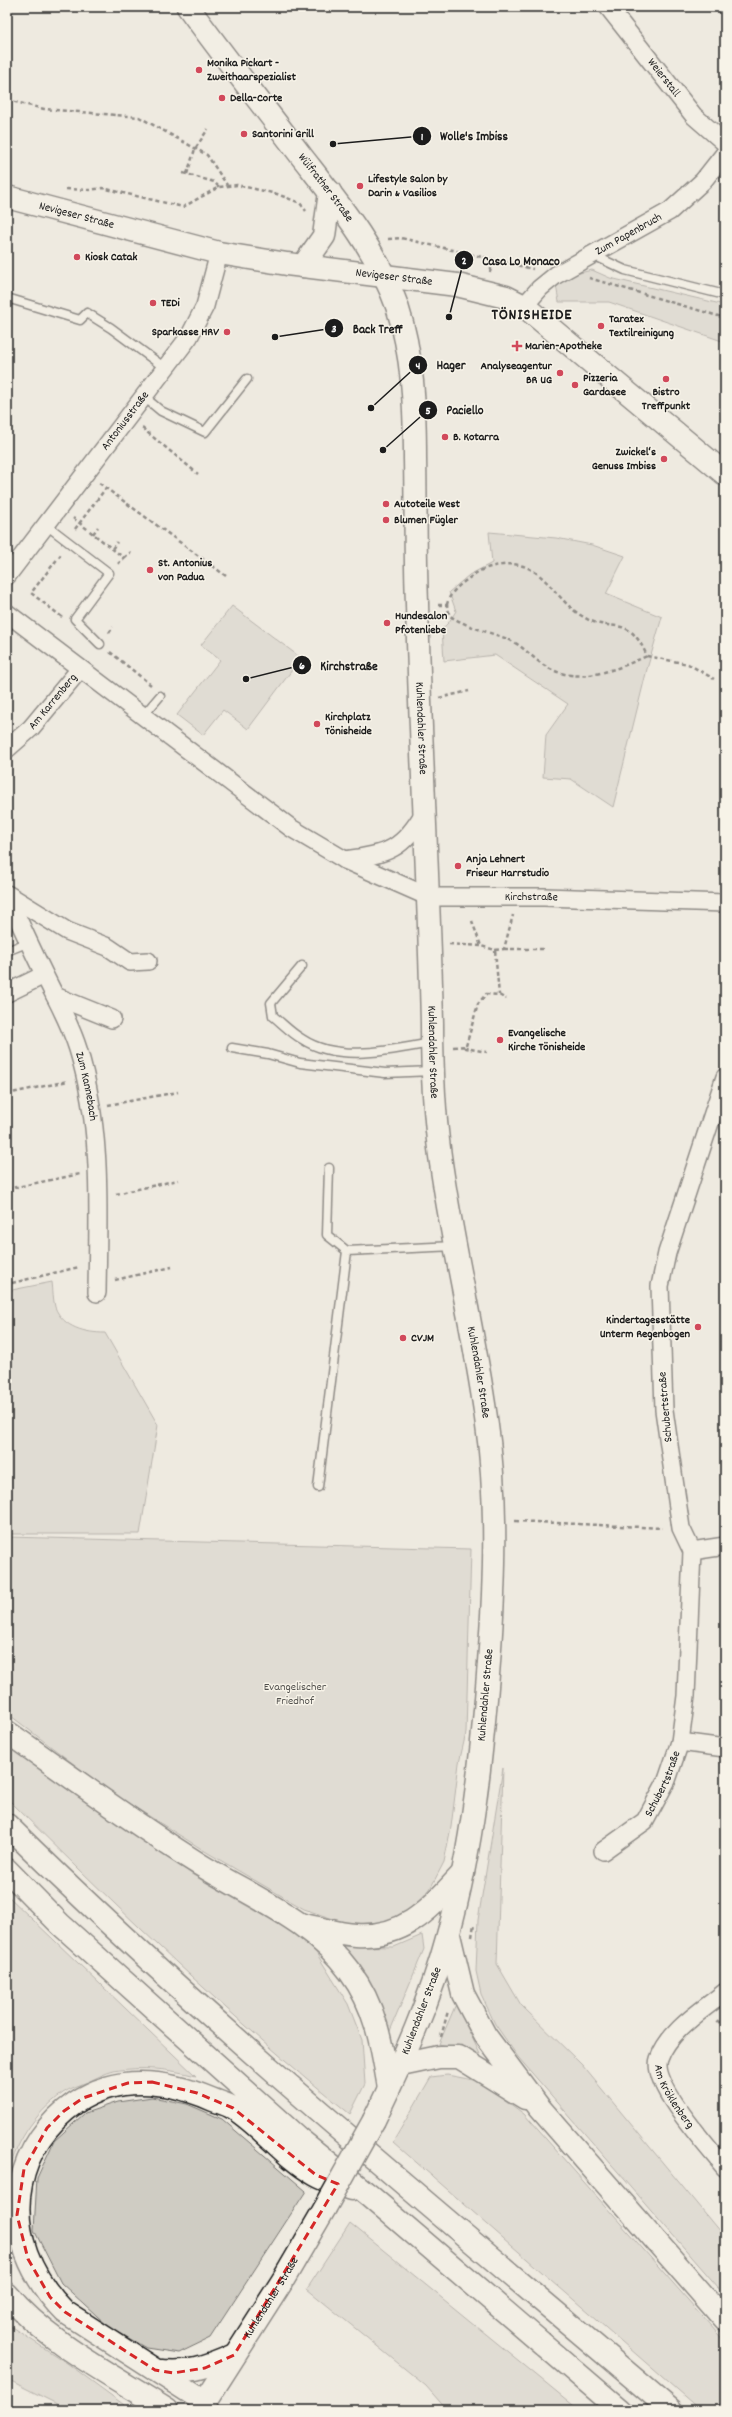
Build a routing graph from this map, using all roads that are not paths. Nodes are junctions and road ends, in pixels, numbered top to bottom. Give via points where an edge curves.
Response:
1 (188, 7) edge
2 (608, 7) edge
3 (725, 143) edge
4 (725, 153) edge
5 (330, 192) junction
6 (7, 197) edge
7 (219, 253) junction
8 (592, 255) junction
9 (303, 266) junction
10 (385, 275) junction
11 (725, 295) edge
12 (7, 298) edge
13 (524, 306) junction
14 (165, 368) junction
15 (247, 379) dead end
16 (144, 396) junction
17 (725, 474) edge
18 (45, 524) junction
19 (7, 576) edge
20 (7, 613) edge
21 (100, 644) road end
22 (80, 669) junction
23 (158, 693) road end
24 (143, 716) junction
25 (7, 749) edge
26 (425, 810) junction
27 (345, 860) junction
28 (7, 894) edge
29 (429, 897) junction
30 (725, 903) edge
31 (29, 942) junction
32 (7, 951) edge
33 (148, 961) dead end
34 (302, 966) dead end
35 (44, 975) junction
36 (7, 993) edge
37 (55, 996) junction
38 (112, 1019) dead end
39 (432, 1045) junction
40 (232, 1048) dead end
41 (433, 1071) junction
42 (725, 1077) edge
43 (329, 1168) dead end
44 (456, 1246) junction
45 (347, 1251) junction
46 (97, 1288) road end
47 (318, 1487) dead end
48 (725, 1546) edge
49 (692, 1551) junction
50 (7, 1732) edge
51 (680, 1742) junction
52 (725, 1748) edge
53 (7, 1825) edge
54 (603, 1850) dead end
55 (7, 1870) edge
56 (463, 1873) junction
57 (304, 1925) junction
58 (448, 1935) junction
59 (725, 1992) edge
60 (401, 2065) junction
61 (389, 2088) junction
62 (539, 2107) junction
63 (725, 2168) edge
64 (370, 2196) junction
65 (7, 2294) edge
66 (725, 2320) edge
67 (234, 2355) junction
68 (155, 2370) junction
69 (118, 2378) junction
70 (203, 2406) edge
71 (140, 2410) edge
72 (167, 2410) edge
73 (620, 2410) edge
74 (671, 2410) edge

1 - 5 main road, Wülfrather Straße
2 - 3 street, Weierstall via 694,116
4 - 8 street, Zum Papenbruch via 703,181 670,211
5 - 9 main road via 324,236
5 - 10 main road, Wülfrather Straße
6 - 7 main road, Nevigeser Straße
7 - 9 main road, Nevigeser Straße
7 - 14 street, Antoniusstraße via 205,306 189,337
8 - 11 lane via 625,270
8 - 13 street, Zum Papenbruch via 556,275
9 - 10 main road, Nevigeser Straße
10 - 13 main road, Nevigeser Straße via 484,291 506,297
10 - 26 main road, Kuhlendahler Straße via 398,309 408,347 414,404 417,606
12 - 14 lane via 80,320 87,313 112,328
13 - 17 main road, Nevigeser Straße
14 - 16 street, Antoniusstraße
15 - 16 lane via 204,432 161,412
16 - 18 street, Antoniusstraße
18 - 19 street, Antoniusstraße
18 - 21 lane via 109,573 75,619
20 - 22 street, Kirchstraße
22 - 24 street, Kirchstraße
22 - 25 street, Am Karrenberg via 31,728
23 - 24 lane
24 - 27 street, Kirchstraße via 291,828
26 - 27 street via 405,840 393,849 374,856
26 - 29 main road, Kuhlendahler Straße
27 - 29 street, Kirchstraße
28 - 31 street, Zum Kannebach
28 - 33 street via 68,932 108,947 130,962
29 - 30 street, Kirchstraße via 544,897
29 - 39 main road, Kuhlendahler Straße
31 - 32 lane
31 - 35 street, Zum Kannebach
34 - 39 lane via 271,1003 273,1016 302,1040 323,1048 363,1053
35 - 36 street
35 - 37 street, Zum Kannebach
37 - 38 street
37 - 46 street, Zum Kannebach via 78,1049 96,1140 100,1197
39 - 41 main road, Kuhlendahler Straße
40 - 41 lane via 300,1063 385,1073
41 - 44 main road, Kuhlendahler Straße via 440,1153
42 - 49 street, Schubertstraße via 667,1253 660,1286 664,1410 680,1528
43 - 45 lane via 327,1235
44 - 45 lane
44 - 56 main road, Kuhlendahler Straße via 487,1420 494,1522 491,1634 484,1727
45 - 47 lane
48 - 49 street
49 - 51 street, Schubertstraße via 686,1696
50 - 57 main road via 199,1864
51 - 52 street, Schubertstraße
51 - 54 street, Schubertstraße via 670,1774 645,1821
53 - 74 main road via 78,1896 234,2038
55 - 64 main road via 60,1924 227,2076
56 - 57 main road via 427,1911 410,1924 382,1934 355,1935
56 - 58 main road, Kuhlendahler Straße
57 - 61 main road via 329,1947 363,1991 379,2030
58 - 60 main road, Kuhlendahler Straße via 432,1986
58 - 62 main road via 468,2007 485,2035
59 - 63 street, Am Kröklenberg via 670,2040 658,2060 661,2083 674,2104
60 - 61 main road, Kuhlendahler Straße
60 - 62 main road via 439,2057 459,2057
61 - 67 main road, Kuhlendahler Straße, bridge via 325,2208 283,2280
62 - 66 main road
64 - 68 main road via 316,2175 233,2108 197,2093 152,2082 128,2083 83,2098 64,2111 34,2147 24,2170 17,2215 28,2260 50,2297 65,2312
64 - 73 main road
65 - 69 main road via 20,2310 58,2340
67 - 68 main road via 205,2368 173,2373
67 - 70 main road, Kuhlendahler Straße
68 - 70 main road
69 - 71 main road
69 - 72 main road

